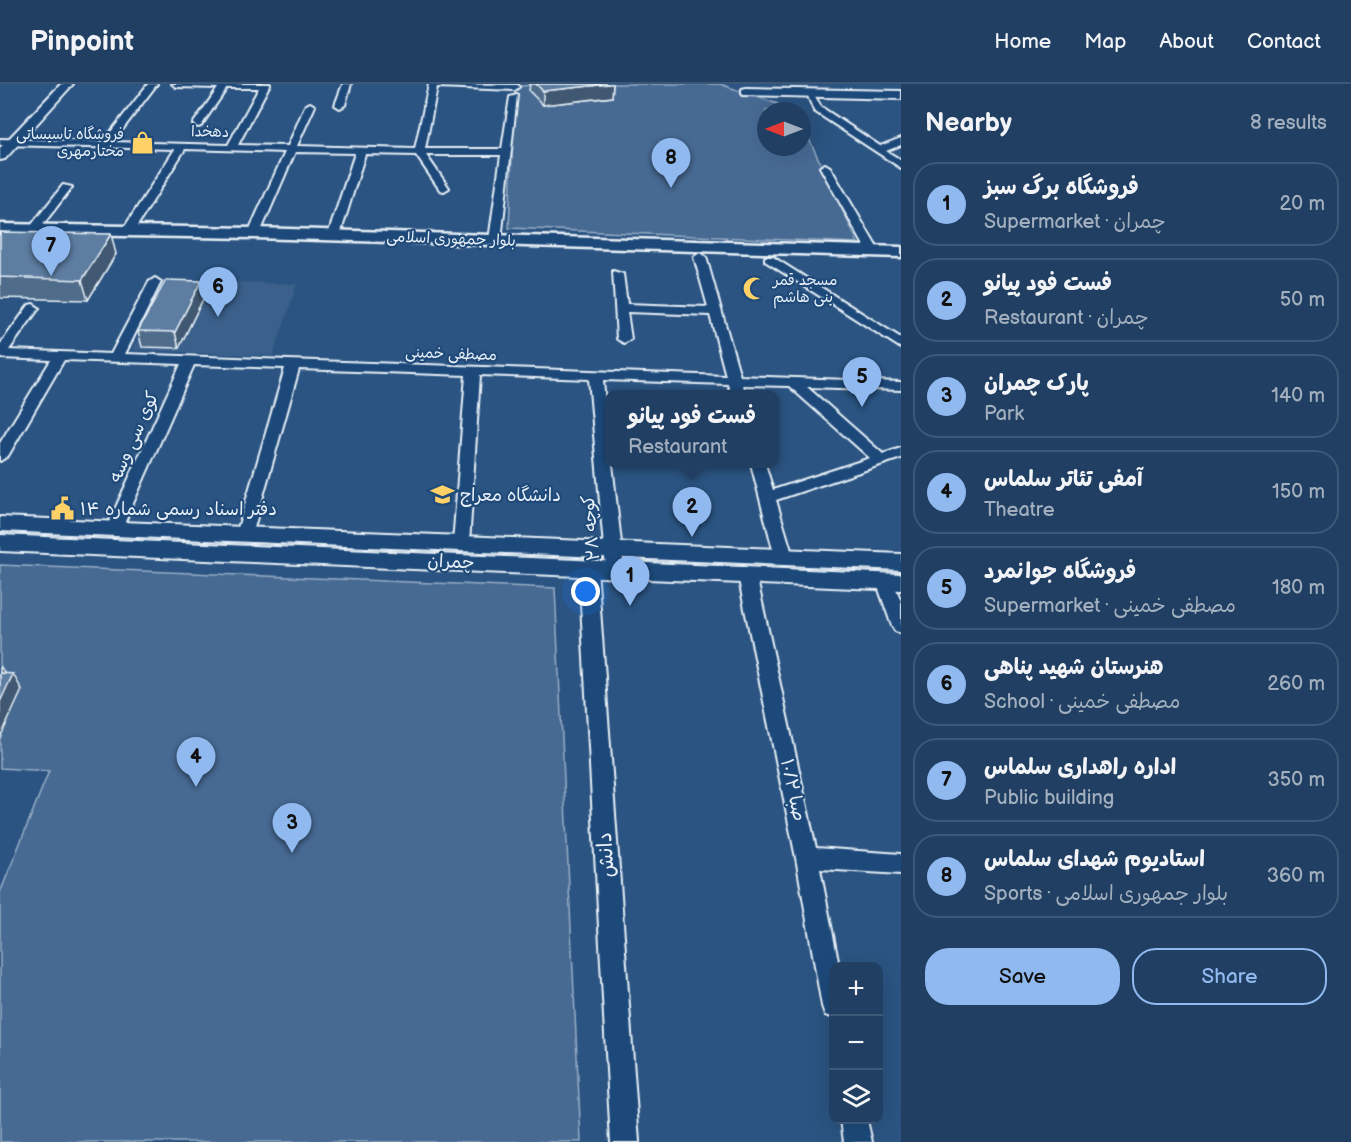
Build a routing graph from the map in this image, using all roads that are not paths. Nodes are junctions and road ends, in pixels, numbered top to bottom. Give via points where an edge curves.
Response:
1 (67, 84) edge
2 (153, 84) edge
3 (176, 84) edge
4 (347, 84) edge
5 (433, 84) edge
6 (892, 84) edge
7 (224, 85) edge
8 (265, 85) edge
9 (745, 88) edge
10 (814, 90) edge
11 (901, 96) edge
12 (340, 105) dead end
13 (310, 106) dead end
14 (198, 124) dead end
15 (901, 141) edge
16 (7, 142) edge
17 (106, 144) junction
18 (182, 146) junction
19 (232, 147) junction
20 (291, 149) junction
21 (361, 150) junction
22 (880, 150) junction
23 (419, 152) junction
24 (506, 152) junction
25 (0, 156) edge
26 (901, 165) edge
27 (825, 167) dead end
28 (67, 187) dead end
29 (444, 188) dead end
30 (0, 229) edge
31 (34, 229) junction
32 (128, 231) junction
33 (254, 233) junction
34 (334, 235) junction
35 (495, 240) junction
36 (0, 241) edge
37 (873, 251) junction
38 (901, 252) edge
39 (700, 257) junction
40 (769, 259) junction
41 (901, 263) edge
42 (617, 274) dead end
43 (155, 282) dead end
44 (33, 308) dead end
45 (621, 308) junction
46 (716, 311) junction
47 (624, 339) dead end
48 (901, 344) edge
49 (0, 354) edge
50 (60, 356) junction
51 (116, 358) junction
52 (189, 361) junction
53 (293, 364) junction
54 (472, 371) junction
55 (596, 375) junction
56 (734, 380) junction
57 (794, 382) junction
58 (901, 386) edge
59 (737, 390) edge
60 (901, 453) edge
61 (0, 456) edge
62 (881, 460) junction
63 (605, 468) edge
64 (605, 468) edge
65 (759, 468) edge
66 (768, 497) junction
67 (0, 524) edge
68 (114, 529) junction
69 (244, 535) junction
70 (0, 543) edge
71 (461, 544) junction
72 (587, 559) junction
73 (614, 560) junction
74 (901, 562) edge
75 (787, 567) junction
76 (747, 575) junction
77 (893, 581) edge
78 (901, 626) edge
79 (807, 858) junction
80 (901, 864) edge
81 (829, 979) edge
82 (855, 1124) edge
83 (625, 1142) edge
84 (858, 1142) edge

1 - 16 street
2 - 17 street
3 - 7 street
4 - 12 street
5 - 23 street
5 - 24 street via 515,92
6 - 11 street
7 - 8 street
7 - 14 street
8 - 19 street
9 - 10 street
10 - 11 street
10 - 22 street via 817,109
13 - 20 street
15 - 22 street
16 - 17 street, دهخدا
16 - 25 street
17 - 18 street, دهخدا
18 - 19 street, دهخدا
18 - 32 street
19 - 20 street, دهخدا
20 - 21 street, دهخدا
20 - 33 street
21 - 23 street, دهخدا
21 - 34 street
22 - 26 street
23 - 24 street, دهخدا
23 - 29 street
24 - 35 street
27 - 37 street
28 - 31 street
30 - 31 main road, بلوار جمهوری اسلامی
31 - 32 main road, بلوار جمهوری اسلامی
32 - 33 main road, بلوار جمهوری اسلامی
33 - 34 main road, بلوار جمهوری اسلامی
34 - 35 main road, بلوار جمهوری اسلامی
35 - 37 main road, بلوار جمهوری اسلامی
36 - 39 main road, بلوار جمهوری اسلامی
37 - 38 main road, بلوار جمهوری اسلامی
39 - 40 main road, بلوار جمهوری اسلامی
39 - 46 street
40 - 41 main road, بلوار جمهوری اسلامی
40 - 48 street
42 - 45 street
43 - 51 street
44 - 49 street
45 - 46 street
45 - 47 street
46 - 56 street
49 - 50 street, مصطفی خمینی
50 - 51 street, مصطفی خمینی
50 - 61 street
51 - 52 street, مصطفی خمینی
52 - 53 street, مصطفی خمینی
52 - 68 street, کوی سی وسه
53 - 54 street, مصطفی خمینی
53 - 69 street
54 - 55 street, مصطفی خمینی
54 - 71 street
55 - 56 street, مصطفی خمینی
55 - 63 street, کوچه ۲۸
56 - 57 street, مصطفی خمینی
56 - 59 street
57 - 58 street, مصطفی خمینی
57 - 62 street
60 - 62 street
62 - 66 street
64 - 73 street, کوچه ۲۸
65 - 66 street
66 - 75 street
67 - 68 street, چمران
68 - 69 street, چمران
69 - 71 street, چمران
70 - 72 street, چمران
71 - 72 street, چمران
72 - 73 street, چمران
72 - 83 street, دانش
73 - 75 street, چمران
73 - 76 street, چمران
74 - 75 street, چمران
75 - 76 street, چمران
75 - 77 street, چمران
76 - 79 street, صبا ۱۰/۲
77 - 78 street
79 - 80 street
79 - 81 street, صبا ۱۰/۲
82 - 84 street

